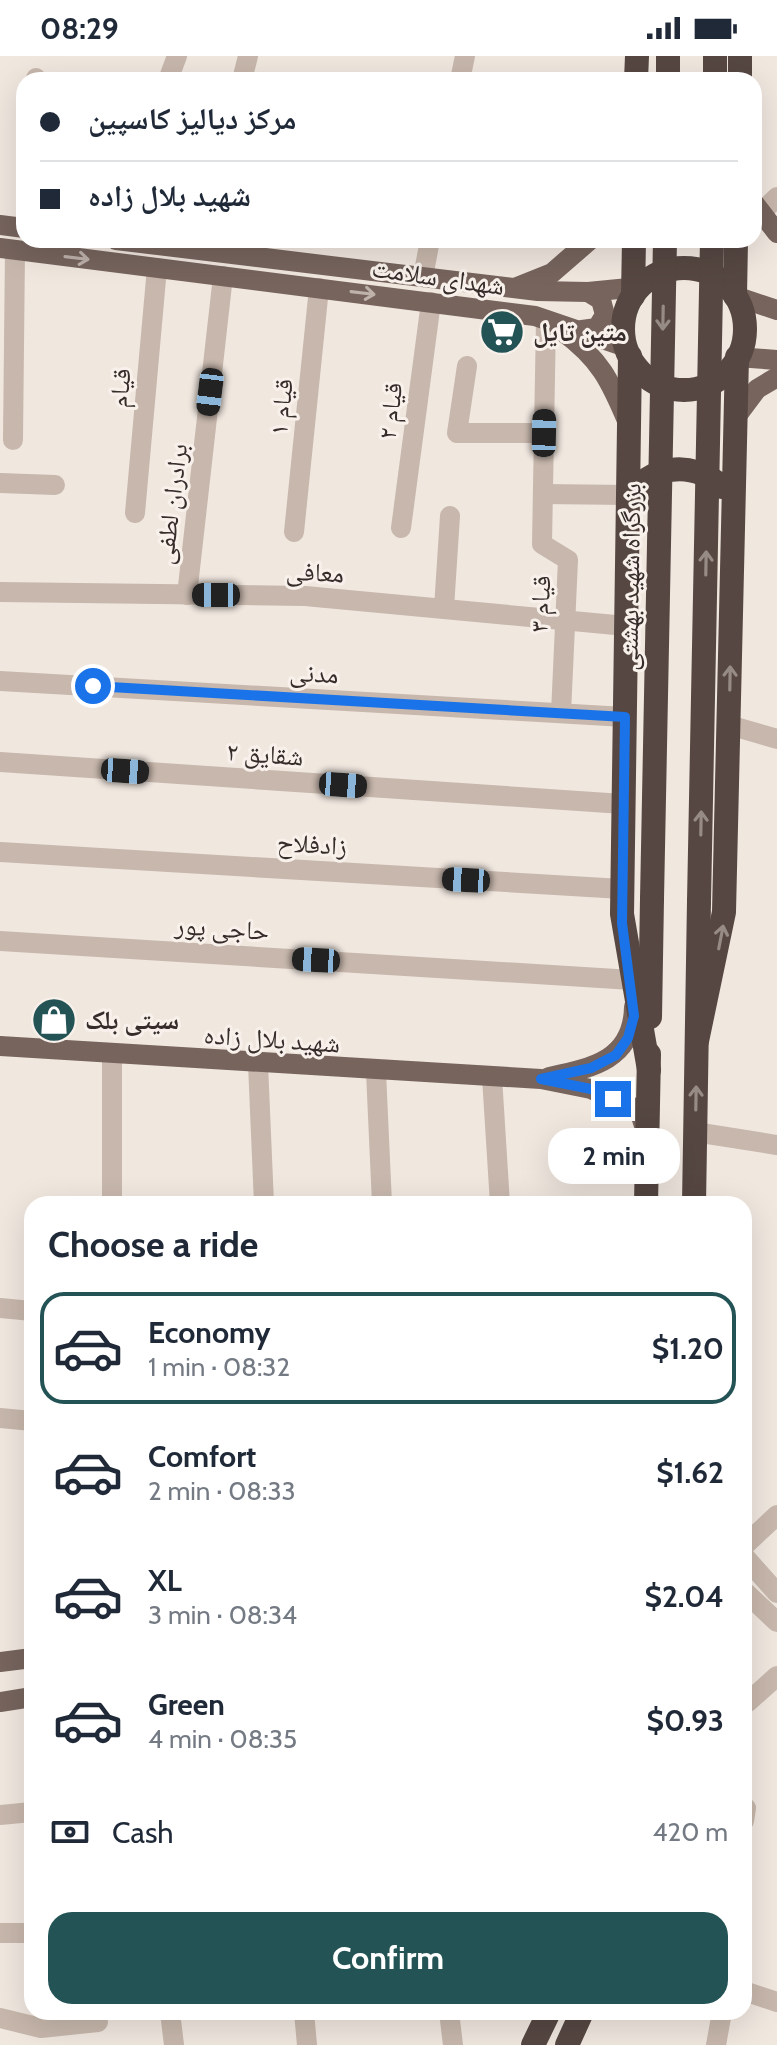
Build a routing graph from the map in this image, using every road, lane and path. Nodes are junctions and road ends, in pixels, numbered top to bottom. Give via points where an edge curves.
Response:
1 (762, 213) edge
2 (777, 233) edge
3 (182, 248) edge
4 (428, 248) edge
5 (581, 248) edge
6 (634, 248) edge
7 (665, 248) edge
8 (712, 248) edge
9 (736, 248) edge
10 (7, 249) edge
11 (157, 268) junction
12 (223, 276) junction
13 (423, 277) junction
14 (319, 288) junction
15 (515, 288) junction
16 (588, 292) junction
17 (636, 292) junction
18 (735, 296) junction
19 (431, 302) junction
20 (777, 310) edge
21 (547, 321) junction
22 (582, 330) junction
23 (628, 352) junction
24 (737, 357) junction
25 (777, 360) edge
26 (467, 366) dead end
27 (777, 377) edge
28 (736, 417) junction
29 (629, 427) junction
30 (544, 433) junction
31 (13, 440) dead end
32 (0, 483) edge
33 (55, 485) dead end
34 (543, 494) junction
35 (628, 498) junction
36 (734, 505) junction
37 (135, 513) dead end
38 (450, 516) dead end
39 (401, 528) dead end
40 (294, 532) dead end
41 (0, 592) edge
42 (187, 595) junction
43 (444, 608) junction
44 (566, 620) junction
45 (626, 626) junction
46 (0, 681) edge
47 (561, 713) junction
48 (625, 717) junction
49 (729, 725) junction
50 (777, 739) edge
51 (0, 762) edge
52 (623, 804) junction
53 (0, 852) edge
54 (622, 889) junction
55 (0, 941) edge
56 (632, 980) junction
57 (697, 1041) junction
58 (0, 1046) edge
59 (112, 1054) junction
60 (258, 1064) junction
61 (649, 1070) junction
62 (376, 1072) junction
63 (492, 1077) junction
64 (541, 1079) junction
65 (695, 1132) junction
66 (647, 1137) junction
67 (777, 1145) edge
68 (112, 1196) edge
69 (264, 1196) edge
70 (382, 1196) edge
71 (499, 1196) edge
72 (646, 1196) edge
73 (694, 1196) edge
74 (0, 1308) edge
75 (24, 1310) edge
76 (0, 1418) edge
77 (24, 1420) edge
78 (777, 1515) edge
79 (752, 1538) edge
80 (752, 1565) edge
81 (777, 1593) edge
82 (752, 1599) edge
83 (777, 1622) edge
84 (24, 1659) edge
85 (0, 1662) edge
86 (777, 1676) edge
87 (24, 1698) edge
88 (752, 1698) edge
89 (0, 1702) edge
90 (24, 1813) edge
91 (0, 1815) edge
92 (0, 1933) edge
93 (24, 1933) edge
94 (752, 1994) edge
95 (777, 2002) edge
96 (0, 2018) edge
97 (171, 2020) edge
98 (305, 2020) edge
99 (450, 2020) edge
100 (545, 2020) edge
101 (578, 2020) edge
102 (721, 2020) edge
103 (98, 2022) dead end
104 (174, 2045) edge
105 (307, 2045) edge
106 (453, 2045) edge
107 (533, 2045) edge
108 (567, 2045) edge
109 (716, 2045) edge

1 - 2 main road
3 - 13 main road, شهدای سلامت
4 - 13 street
5 - 15 main road via 552,273
6 - 17 highway
7 -> 61 highway, بزرگراه شهید بهشتی, bridge
57 -> 8 highway, bridge
9 - 18 highway
10 -> 11 main road, شهدای سلامت
10 - 31 street
11 - 12 main road, شهدای سلامت
11 - 37 street, قیام
12 - 14 main road, شهدای سلامت
12 - 42 street, برادران لطفی
13 - 15 main road, شهدای سلامت
14 -> 19 main road, شهدای سلامت
14 - 40 street, قیام ۱
15 - 16 main road, شهدای سلامت
16 - 17 main road, شهدای سلامت
16 - 22 main road via 601,300 605,315 597,328
17 - 18 highway via 661,272 687,268 717,278
17 - 23 highway via 624,320
18 - 20 main road
18 - 24 highway via 744,326
19 - 21 main road, شهدای سلامت
19 - 39 street, قیام ۲
21 - 22 main road, شهدای سلامت
21 - 29 main road via 587,350 609,376
21 - 30 street, قیام ۳
22 - 23 main road, شهدای سلامت
23 - 24 highway via 651,380 681,389 716,380
23 - 29 highway
24 - 25 main road
24 - 28 highway
26 - 30 street via 457,433
27 - 28 main road via 757,389
28 - 36 highway
29 - 35 highway
30 - 34 street, قیام ۳
32 - 33 street
34 - 35 street
34 - 44 street, قیام ۳ via 542,544 568,560
35 - 36 highway via 650,477 683,469 715,480
35 - 45 highway
49 -> 36 highway
38 - 43 street
41 - 42 street, معافی
42 - 43 street, معافی via 305,596
43 - 44 street, معافی
44 - 45 street, معافی
44 - 47 street, قیام ۳
45 - 48 highway
46 - 47 street, مدنی
47 - 48 street, مدنی
48 - 52 highway
49 - 50 street
57 -> 49 highway via 723,926
51 - 52 street, شقایق ۲
52 - 54 highway
53 - 54 street, زادفلاح
54 - 56 highway
55 - 56 street, حاجی پور
56 - 61 highway
56 - 64 main road, شهید بلال زاده via 634,1016 616,1055 591,1068
65 -> 57 highway
58 - 59 main road, شهید بلال زاده
59 - 60 main road, شهید بلال زاده
59 - 68 street
60 - 62 main road, شهید بلال زاده
60 - 69 street
61 - 66 highway, بزرگراه شهید بهشتی
62 - 63 main road, شهید بلال زاده
62 - 70 street
63 - 64 main road, شهید بلال زاده
63 - 71 street
64 - 66 main road, شهید بلال زاده via 591,1089 634,1108
65 - 67 street
65 - 73 highway
66 - 72 highway, بزرگراه شهید بهشتی
74 - 75 street
76 - 77 street
78 - 79 street
80 - 81 street
82 - 83 street
84 - 85 main road
86 - 88 street
87 - 89 main road
90 - 91 street
92 - 93 street
94 - 95 street
96 - 103 street via 41,2028
97 - 104 street
98 - 105 street
99 - 106 street
100 - 107 highway
101 - 108 highway
102 - 109 street

